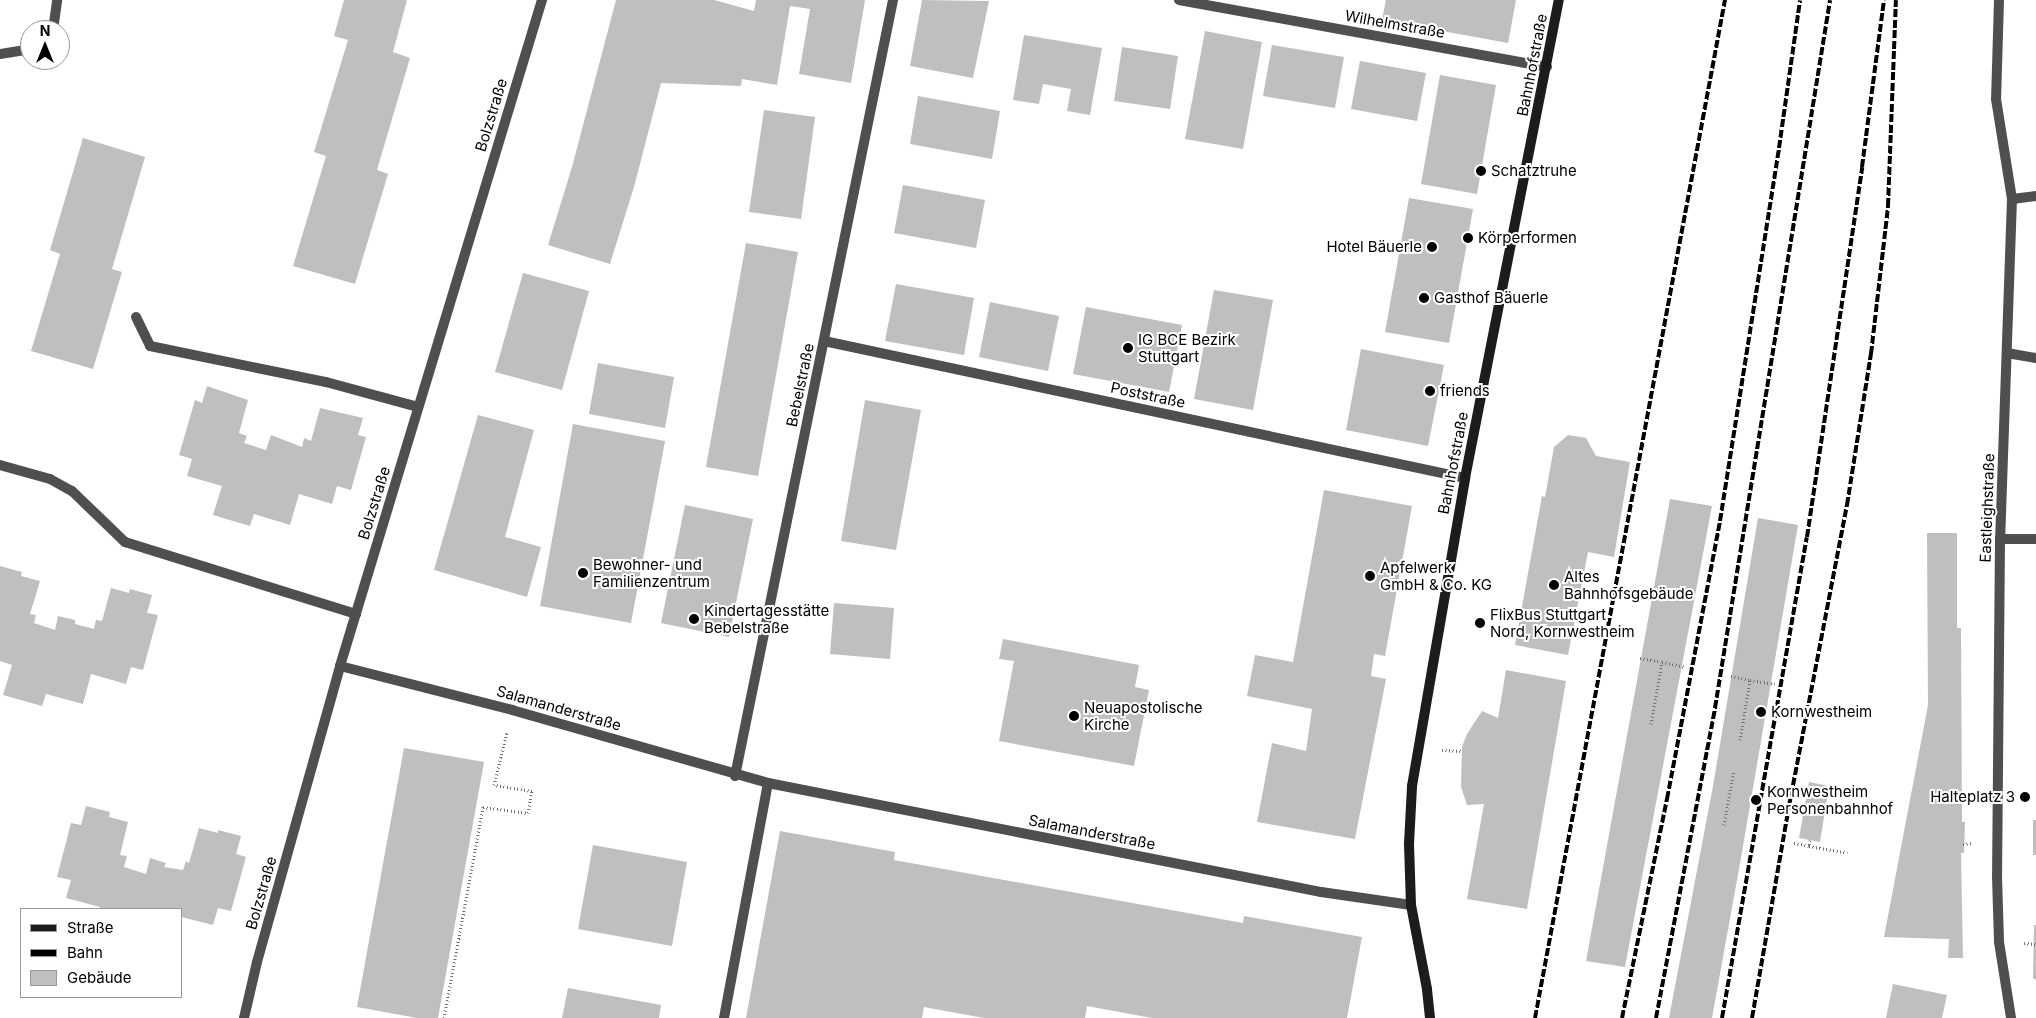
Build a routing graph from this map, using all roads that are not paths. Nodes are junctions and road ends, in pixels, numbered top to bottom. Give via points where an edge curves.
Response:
1 (57, 0) edge
2 (542, 0) edge
3 (893, 0) edge
4 (1179, 0) edge
5 (1559, 0) edge
6 (2000, 0) edge
7 (54, 20) edge
8 (20, 51) edge
9 (0, 54) edge
10 (1547, 68) junction
11 (2036, 196) edge
12 (2012, 199) junction
13 (136, 317) dead end
14 (824, 341) junction
15 (2007, 353) junction
16 (2036, 358) edge
17 (418, 407) junction
18 (0, 465) edge
19 (1465, 478) junction
20 (2000, 539) junction
21 (2036, 539) edge
22 (356, 614) junction
23 (340, 666) junction
24 (735, 776) junction
25 (768, 783) junction
26 (1411, 904) junction
27 (244, 1018) edge
28 (724, 1018) edge
29 (1430, 1018) edge
30 (2011, 1018) edge

1 - 7 street
2 - 17 street, Bolzstraße
3 - 14 street, Bebelstraße
4 - 10 street, Wilhelmstraße
5 - 10 main road, Bahnhofstraße
6 - 12 street, Eastleighstraße via 1996,99
8 - 9 street
10 - 19 main road, Bahnhofstraße
11 - 12 street
12 - 15 street, Eastleighstraße
13 - 17 street via 150,346 326,382
14 - 19 street, Poststraße
14 - 24 street, Bebelstraße
15 - 16 street
15 - 20 street, Eastleighstraße
17 - 22 street, Bolzstraße
18 - 22 street via 50,479 72,491 125,542
19 - 26 main road, Bahnhofstraße via 1412,786 1409,844
20 - 21 street
20 - 30 street, Eastleighstraße via 1996,876 1998,942
22 - 23 street, Bolzstraße
23 - 24 street, Salamanderstraße via 512,710
23 - 27 street, Bolzstraße
24 - 25 street, Salamanderstraße
25 - 26 street, Salamanderstraße via 1321,892
25 - 28 street
26 - 29 main road, Bahnhofstraße

